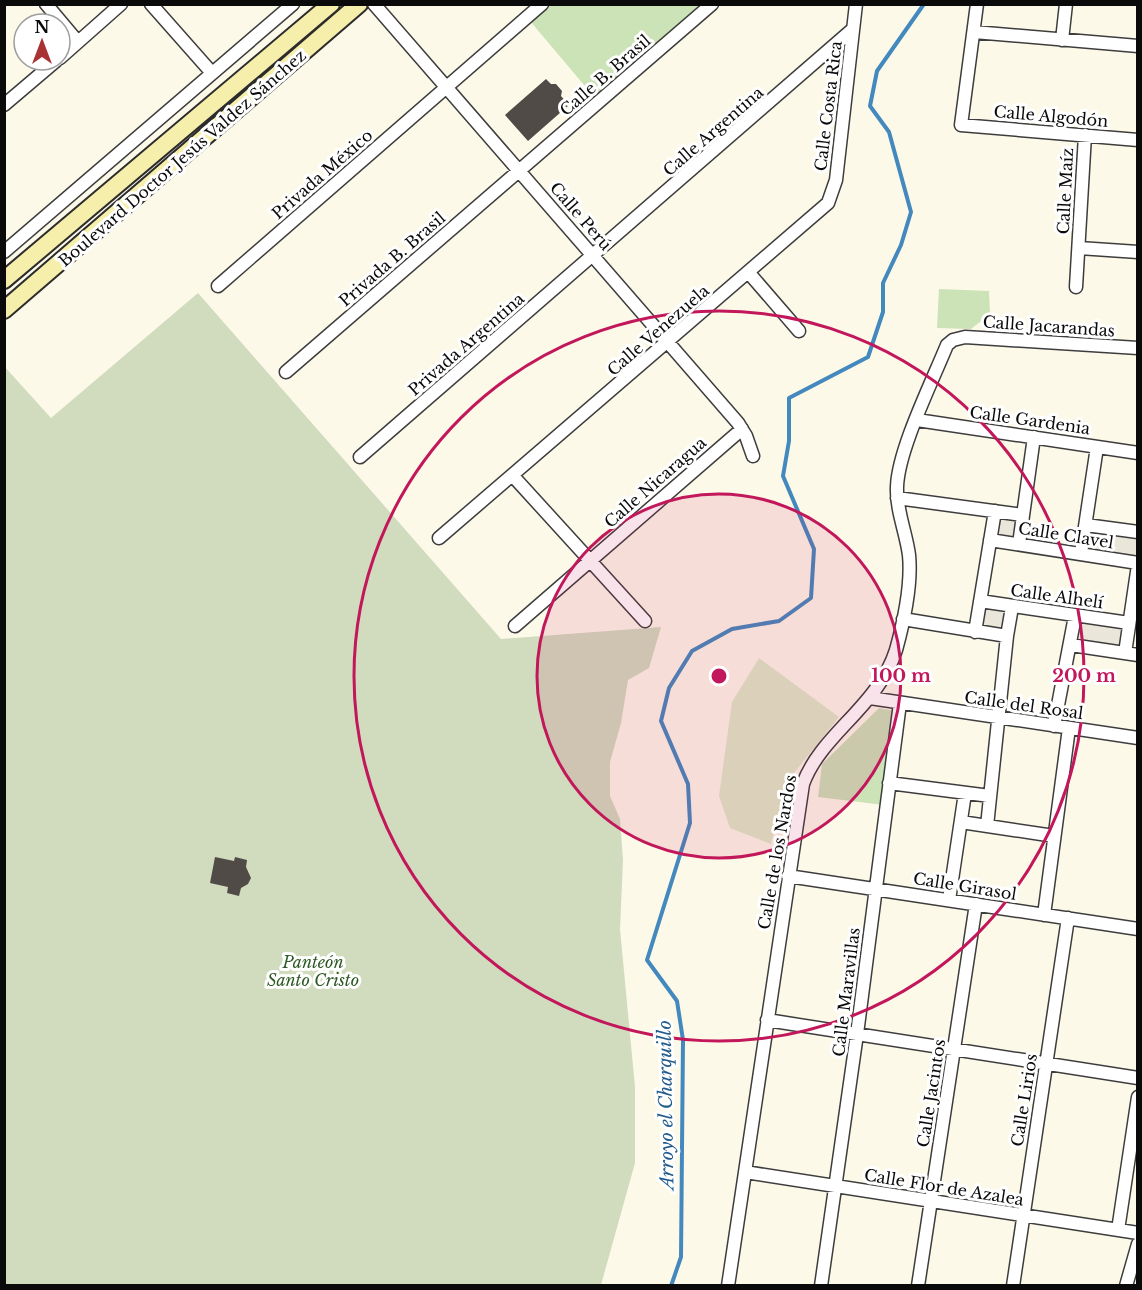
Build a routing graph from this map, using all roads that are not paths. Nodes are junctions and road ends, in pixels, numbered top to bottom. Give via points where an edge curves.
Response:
1 (46, 4) edge
2 (121, 4) edge
3 (152, 4) edge
4 (293, 4) edge
5 (359, 4) edge
6 (374, 4) edge
7 (542, 4) edge
8 (711, 4) edge
9 (856, 4) edge
10 (977, 4) edge
11 (1066, 4) edge
12 (331, 5) edge
13 (853, 30) junction
14 (974, 32) junction
15 (1062, 40) junction
16 (78, 42) junction
17 (1137, 46) edge
18 (72, 47) edge
19 (43, 72) edge
20 (212, 73) junction
21 (447, 86) junction
22 (4, 105) edge
23 (1085, 135) junction
24 (1137, 140) edge
25 (113, 160) junction
26 (520, 170) junction
27 (126, 176) junction
28 (823, 209) joint
29 (1079, 248) junction
30 (4, 252) edge
31 (1137, 252) edge
32 (594, 256) junction
33 (749, 273) junction
34 (4, 280) edge
35 (218, 286) dead end
36 (1076, 287) dead end
37 (4, 310) edge
38 (799, 331) dead end
39 (668, 343) junction
40 (1137, 348) edge
41 (286, 372) dead end
42 (917, 420) junction
43 (742, 429) junction
44 (1034, 437) junction
45 (1097, 447) junction
46 (1137, 453) edge
47 (753, 456) dead end
48 (360, 457) dead end
49 (513, 476) junction
50 (897, 498) junction
51 (995, 511) junction
52 (1023, 515) junction
53 (1086, 525) junction
54 (1137, 532) edge
55 (439, 538) dead end
56 (990, 540) junction
57 (1019, 544) junction
58 (1081, 553) junction
59 (590, 561) junction
60 (1137, 564) edge
61 (980, 602) junction
62 (1012, 607) junction
63 (1075, 616) junction
64 (903, 619) junction
65 (645, 621) dead end
66 (1129, 623) junction
67 (515, 626) dead end
68 (975, 632) junction
69 (1006, 636) junction
70 (1071, 645) junction
71 (1131, 654) edge
72 (870, 698) junction
73 (900, 703) junction
74 (998, 718) junction
75 (1054, 726) junction
76 (1069, 728) junction
77 (1137, 738) edge
78 (889, 783) junction
79 (965, 793) junction
80 (990, 796) junction
81 (961, 822) junction
82 (987, 826) junction
83 (1054, 836) junction
84 (788, 876) junction
85 (875, 889) junction
86 (949, 900) junction
87 (976, 904) junction
88 (1044, 915) junction
89 (1068, 918) junction
90 (1137, 929) edge
91 (767, 1020) junction
92 (857, 1034) junction
93 (954, 1049) junction
94 (1047, 1064) junction
95 (1137, 1078) edge
96 (1137, 1097) edge
97 (1133, 1152) edge
98 (745, 1172) junction
99 (836, 1186) junction
100 (932, 1202) junction
101 (1024, 1216) junction
102 (1118, 1230) junction
103 (1137, 1233) edge
104 (1137, 1244) edge
105 (728, 1286) edge
106 (821, 1286) edge
107 (918, 1286) edge
108 (1013, 1286) edge
109 (1126, 1286) edge

1 - 16 street
2 - 16 street
3 - 20 street
4 - 20 street
5 - 37 main road, Boulevard Doctor Jesús Valdez Sánchez
6 - 21 street, Calle Perú
7 - 21 street, Privada México
8 - 26 street, Calle B. Brasil
9 - 13 street, Calle Costa Rica
10 - 14 street
11 - 15 street
12 - 27 main road, Boulevard Doctor Jesús Valdez Sánchez
13 - 28 street, Calle Costa Rica via 836,180
13 - 32 street, Calle Argentina
14 - 15 street
14 - 23 street, Calle Algodón via 961,125
15 - 17 street
16 - 18 street
19 - 22 street
20 - 25 street
21 - 26 street, Calle Perú
21 - 35 street, Privada México
23 - 24 street, Calle Algodón
23 - 29 street, Calle Maíz
25 - 27 street
25 - 30 street
26 - 32 street, Calle Perú
26 - 41 street, Privada B. Brasil
27 - 34 main road, Boulevard Doctor Jesús Valdez Sánchez
28 - 33 street, Calle Venezuela
29 - 31 street
29 - 36 street, Calle Maíz
32 - 39 street, Calle Perú
32 - 48 street, Privada Argentina
33 - 38 street
33 - 39 street, Calle Venezuela
39 - 43 street, Calle Perú
39 - 49 street, Calle Venezuela
40 - 42 street, Calle Jacarandas via 958,337 947,345
42 - 44 street, Calle Gardenia
42 - 50 street, Calle de los Nardos via 898,476
43 - 47 street, Calle Perú
43 - 59 street, Calle Nicaragua
44 - 45 street, Calle Gardenia
44 - 52 street
45 - 46 street, Calle Gardenia
45 - 53 street
49 - 55 street, Calle Venezuela
49 - 59 street
50 - 51 street, Calle Clavel
50 - 64 street, Calle de los Nardos via 909,564
51 - 52 street, Calle Clavel
51 - 56 street
52 - 57 street
53 - 54 street, Calle Clavel
53 - 58 street
56 - 57 street, Calle Clavel
56 - 61 street
57 - 58 street, Calle Clavel
58 - 60 street, Calle Clavel
59 - 65 street
59 - 67 street, Calle Nicaragua
60 - 66 street
61 - 62 street, Calle Alhelí
61 - 68 street
62 - 63 street, Calle Alhelí
62 - 69 street
63 - 66 street, Calle Alhelí
63 - 70 street
64 - 68 street
64 - 72 street, Calle de los Nardos via 889,667
66 - 71 street
68 - 69 street
69 - 74 street
70 - 71 street
70 - 75 street
72 - 73 street, Calle del Rosal
72 - 84 street, Calle de los Nardos via 806,773
73 - 74 street, Calle del Rosal
73 - 78 street, Calle Maravillas
74 - 75 street, Calle del Rosal
74 - 80 street
75 - 76 street, Calle del Rosal
76 - 77 street, Calle del Rosal
76 - 83 street
78 - 79 street
78 - 85 street, Calle Maravillas
79 - 80 street
79 - 81 street
80 - 82 street
81 - 82 street
81 - 86 street
82 - 83 street
83 - 88 street
84 - 85 street, Calle Girasol
84 - 91 street, Calle de los Nardos
85 - 86 street, Calle Girasol
85 - 92 street, Calle Maravillas
86 - 87 street, Calle Girasol
87 - 88 street, Calle Girasol
87 - 93 street, Calle Jacintos
88 - 89 street, Calle Girasol
89 - 90 street, Calle Girasol
89 - 94 street, Calle Lirios
91 - 92 street
91 - 98 street, Calle de los Nardos
92 - 93 street
92 - 99 street, Calle Maravillas
93 - 94 street
93 - 100 street, Calle Jacintos
94 - 95 street
94 - 101 street, Calle Lirios
96 - 97 street
97 - 102 street
98 - 99 street, Calle Flor de Azalea
98 - 105 street, Calle de los Nardos
99 - 100 street, Calle Flor de Azalea
99 - 106 street, Calle Maravillas
100 - 101 street, Calle Flor de Azalea
100 - 107 street, Calle Jacintos
101 - 102 street, Calle Flor de Azalea
101 - 108 street, Calle Lirios
102 - 103 street, Calle Flor de Azalea
104 - 109 street

